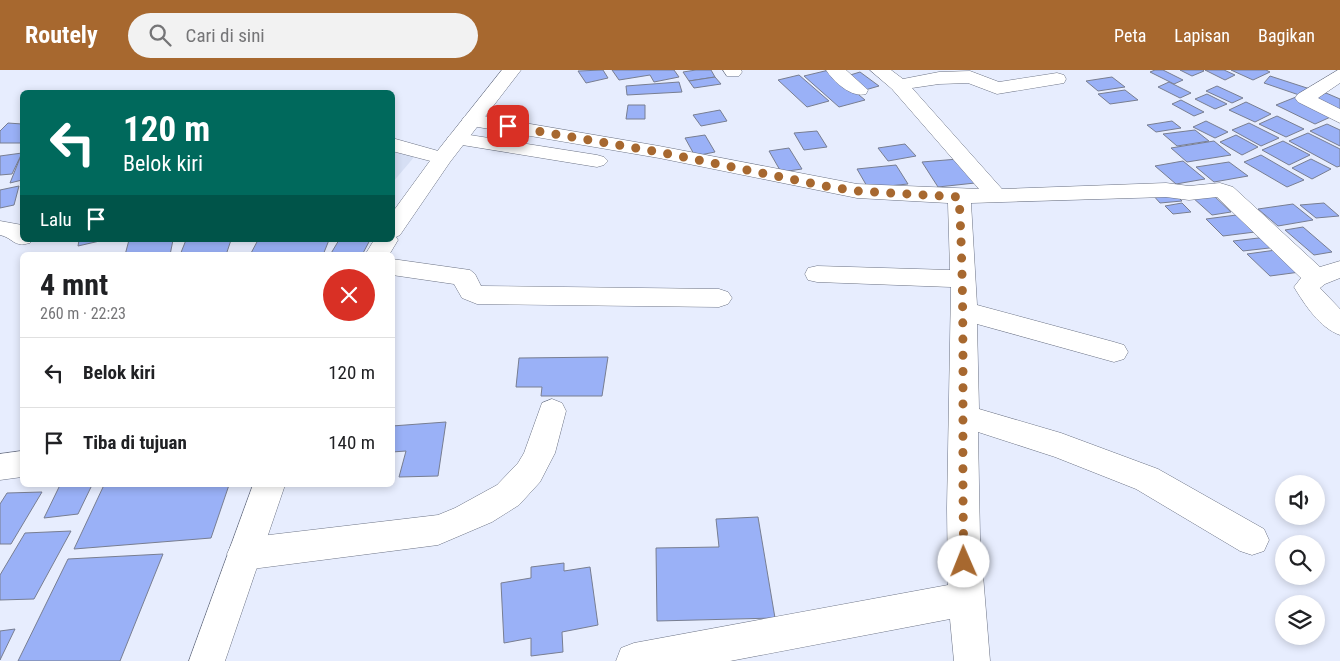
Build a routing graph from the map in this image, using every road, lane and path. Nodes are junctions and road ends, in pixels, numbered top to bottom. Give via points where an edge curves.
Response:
1 (512, 70) edge
2 (835, 70) edge
3 (879, 70) edge
4 (1340, 76) edge
5 (1057, 79) dead end
6 (898, 85) junction
7 (859, 90) dead end
8 (1340, 117) edge
9 (472, 120) junction
10 (457, 139) junction
11 (395, 145) edge
12 (442, 158) junction
13 (596, 161) dead end
14 (995, 194) junction
15 (959, 197) junction
16 (395, 226) edge
17 (0, 228) edge
18 (20, 236) edge
19 (395, 267) edge
20 (1340, 269) edge
21 (817, 274) dead end
22 (1316, 278) junction
23 (962, 279) junction
24 (719, 298) dead end
25 (963, 311) junction
26 (1340, 325) edge
27 (1114, 352) dead end
28 (552, 410) dead end
29 (964, 416) junction
30 (20, 464) edge
31 (0, 467) edge
32 (267, 487) edge
33 (1252, 540) dead end
34 (244, 554) junction
35 (964, 599) junction
36 (207, 661) edge
37 (634, 661) edge
38 (972, 661) edge

1 - 9 street
2 - 7 street
3 - 6 street
4 - 8 street via 1305,98
5 - 6 street via 997,88 970,77
6 - 14 street
9 - 10 street
9 - 15 street via 825,186
10 - 12 street
10 - 13 street
11 - 12 street
12 - 16 street
14 - 15 street
14 - 22 street via 1166,190 1192,193 1220,190
15 - 23 street
17 - 18 street via 14,230
19 - 24 street via 461,276 471,292 477,295
20 - 22 street
21 - 23 street
22 - 26 street via 1308,284 1309,292
23 - 25 street
25 - 27 street
25 - 29 street
28 - 34 street via 537,460 519,484 491,507 470,517 438,530
29 - 33 street via 1061,446 1147,479
29 - 35 street
30 - 31 street
32 - 34 street
34 - 36 street
35 - 37 street
35 - 38 street

